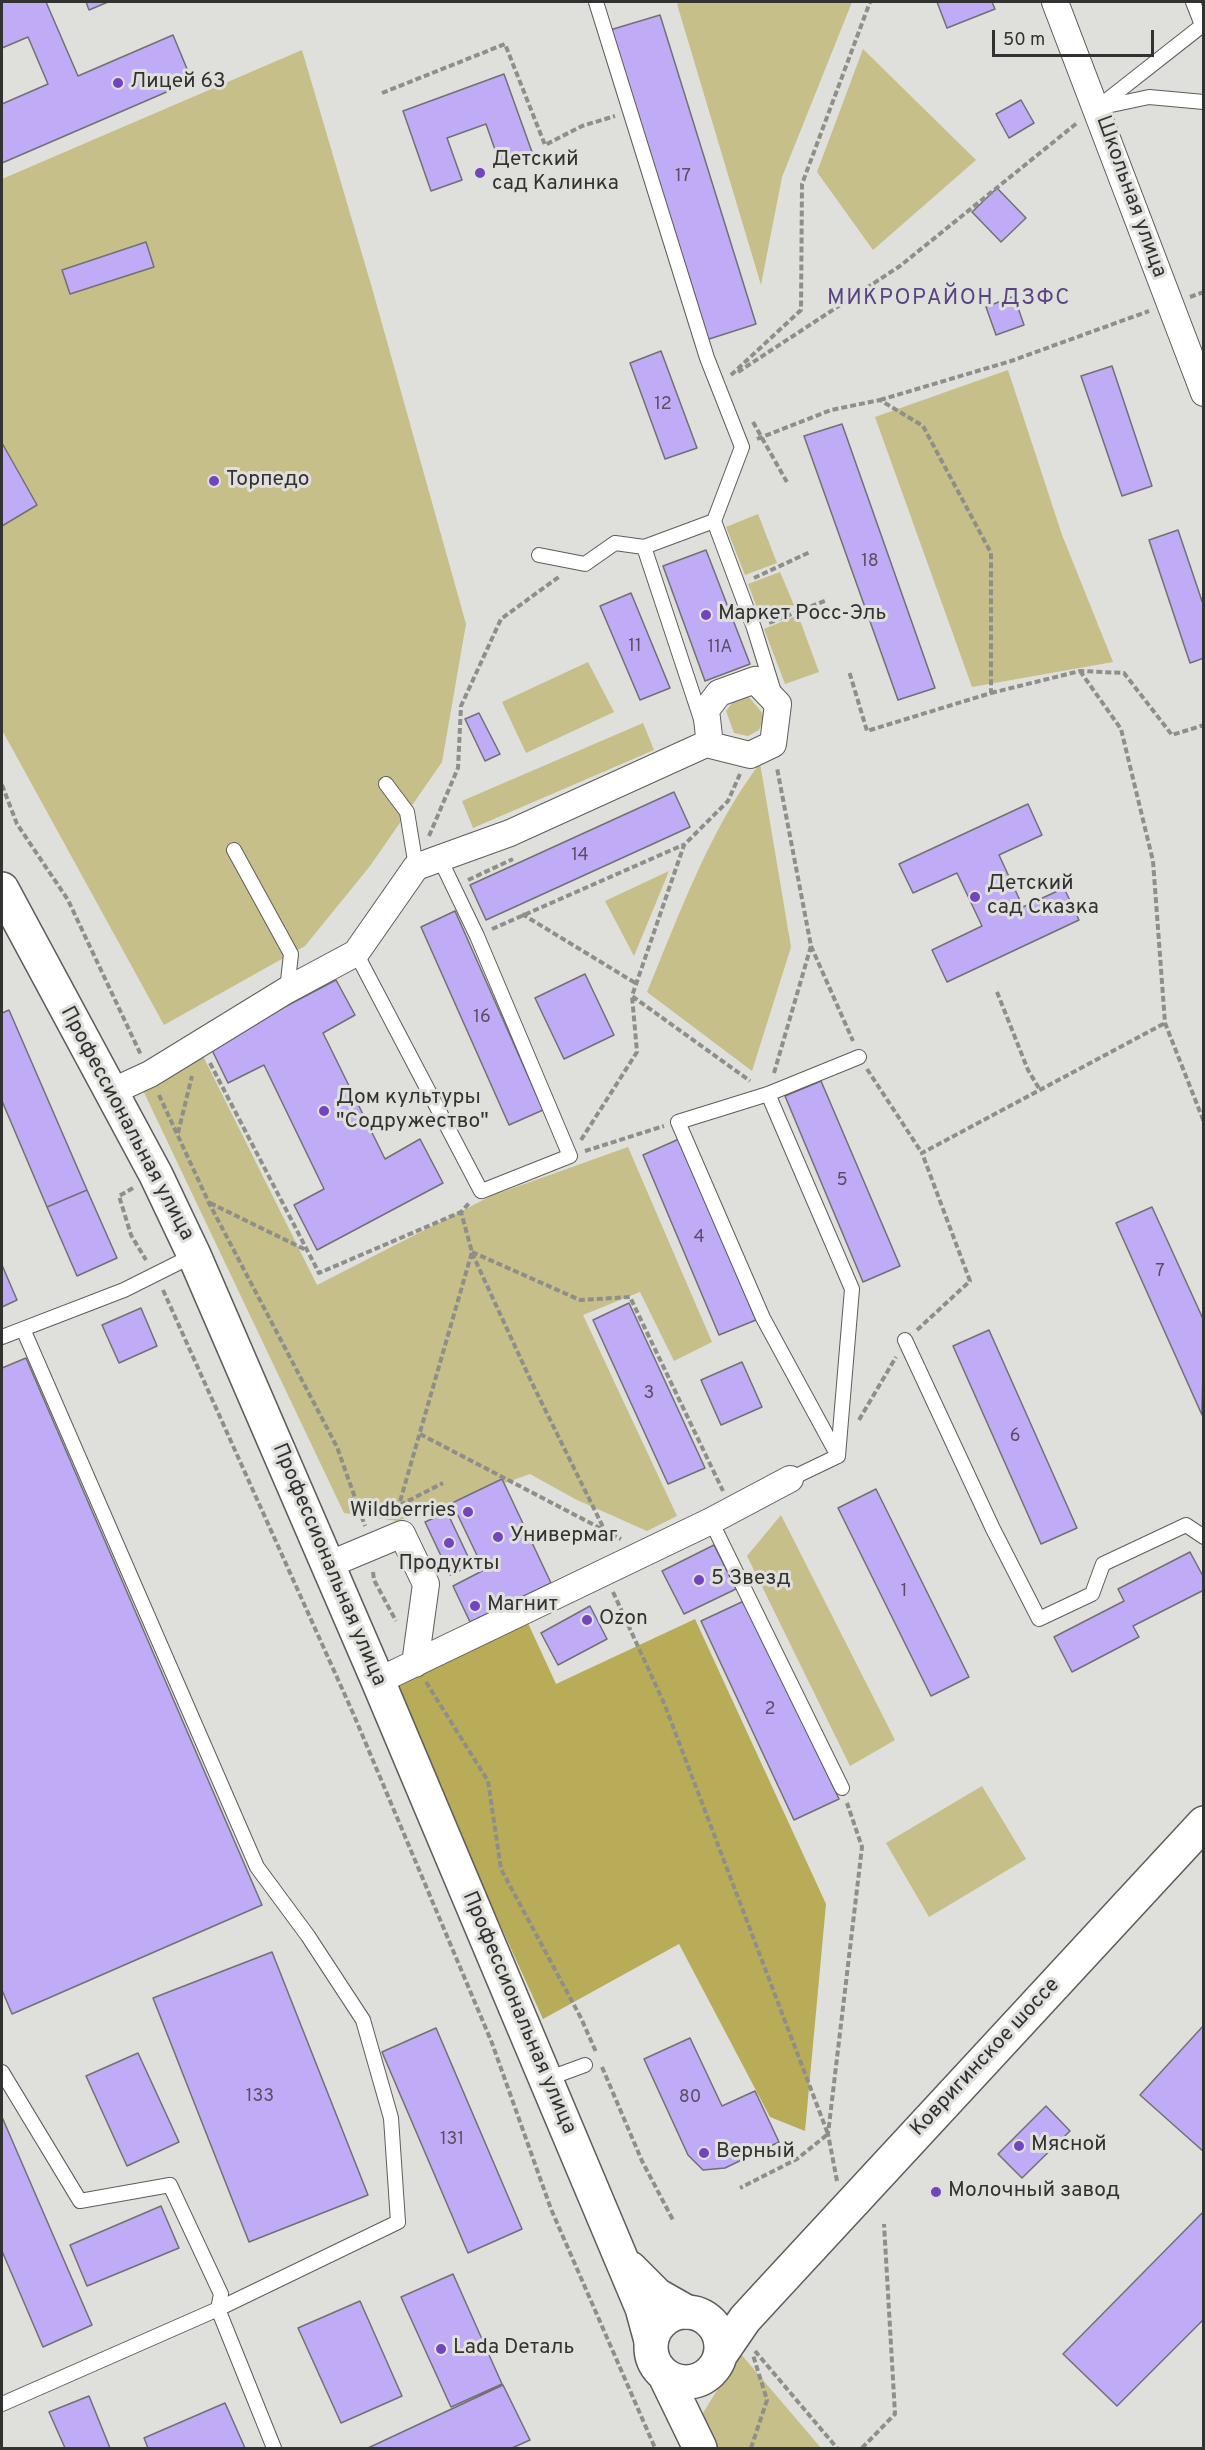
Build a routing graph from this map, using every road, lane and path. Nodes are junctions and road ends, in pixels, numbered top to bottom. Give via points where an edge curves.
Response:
1 (596, 2) edge
2 (870, 2) edge
3 (1055, 2) edge
4 (1193, 2) edge
5 (1203, 25) edge
6 (382, 93) dead end
7 (1203, 102) edge
8 (1097, 108) junction
9 (630, 112) junction
10 (1203, 292) edge
11 (1170, 304) junction
12 (1203, 393) edge
13 (880, 400) junction
14 (750, 418) dead end
15 (762, 437) junction
16 (742, 447) junction
17 (788, 484) dead end
18 (714, 520) junction
19 (644, 547) junction
20 (810, 552) dead end
21 (539, 555) dead end
22 (585, 564) junction
23 (738, 586) junction
24 (827, 600) dead end
25 (754, 628) junction
26 (849, 671) dead end
27 (1080, 671) junction
28 (991, 693) junction
29 (778, 704) junction
30 (1203, 725) edge
31 (773, 744) junction
32 (710, 745) junction
33 (750, 755) junction
34 (386, 784) dead end
35 (2, 785) edge
36 (684, 845) junction
37 (234, 850) dead end
38 (428, 863) junction
39 (2, 889) edge
40 (522, 914) junction
41 (477, 936) junction
42 (356, 953) junction
43 (637, 984) junction
44 (287, 990) junction
45 (997, 992) dead end
46 (632, 996) junction
47 (1165, 1023) junction
48 (200, 1043) junction
49 (859, 1057) dead end
50 (150, 1074) junction
51 (1040, 1090) junction
52 (111, 1092) junction
53 (768, 1094) junction
54 (678, 1122) junction
55 (1203, 1122) edge
56 (177, 1134) junction
57 (188, 1156) junction
58 (570, 1156) junction
59 (156, 1175) junction
60 (481, 1191) junction
61 (209, 1203) junction
62 (461, 1212) junction
63 (307, 1250) junction
64 (472, 1252) junction
65 (194, 1255) junction
66 (155, 1275) junction
67 (23, 1329) junction
68 (2, 1337) edge
69 (905, 1340) junction
70 (420, 1434) junction
71 (838, 1456) junction
72 (790, 1479) joint
73 (443, 1483) dead end
74 (399, 1505) junction
75 (721, 1515) junction
76 (605, 1531) junction
77 (367, 1536) junction
78 (1203, 1537) edge
79 (646, 1552) junction
80 (328, 1565) junction
81 (604, 1573) junction
82 (415, 1664) junction
83 (378, 1681) junction
84 (842, 1788) joint
85 (1203, 1823) edge
86 (585, 2065) dead end
87 (2, 2072) edge
88 (547, 2079) junction
89 (828, 2134) junction
90 (837, 2184) dead end
91 (740, 2188) dead end
92 (674, 2222) dead end
93 (884, 2224) dead end
94 (621, 2257) junction
95 (768, 2294) junction
96 (218, 2310) junction
97 (697, 2315) junction
98 (651, 2341) junction
99 (712, 2366) junction
100 (665, 2376) junction
101 (2, 2404) edge
102 (698, 2444) edge
103 (274, 2448) edge
104 (655, 2448) edge
105 (751, 2448) edge
106 (837, 2448) edge
107 (862, 2448) edge

1 - 9 lane
2 - 8 path via 802,184 801,310 727,380 900,266
3 - 8 street, Школьная улица
4 - 5 lane
5 - 8 lane
6 - 9 path via 505,44 545,145 582,126
7 - 8 lane via 1149,97
8 - 11 street, Школьная улица
9 - 16 lane via 706,358
10 - 11 path
11 - 12 street, Школьная улица
11 - 13 path via 1011,361
13 - 15 path via 831,410
13 - 28 path via 923,426 991,553
14 - 15 path
15 - 16 path
15 - 17 path
16 - 18 lane
18 - 19 lane
18 - 23 lane
19 - 22 lane via 615,543
19 - 32 lane
20 - 23 path
21 - 22 lane
22 - 38 path via 568,570 501,619 461,706 458,768
23 - 25 lane
24 - 25 path
25 - 29 lane
26 - 28 path via 867,731
27 - 28 path
27 - 30 path via 1124,673 1172,735
27 - 47 path via 1121,729 1154,861
29 - 31 street
29 - 32 street via 755,680 719,693 706,710
31 - 33 street
31 - 53 path via 811,946
32 - 33 street
32 - 38 street via 510,833
33 - 36 path via 728,801
34 - 38 lane via 407,812
35 - 50 path via 16,824 68,900
36 - 40 path
36 - 43 path
37 - 44 lane via 291,954
38 - 41 lane
38 - 42 street
39 - 52 main road, Профессиональная улица
40 - 41 path
40 - 43 path
41 - 58 lane
42 - 44 street
42 - 60 lane
43 - 46 path
44 - 48 street
45 - 51 path
46 - 53 path
46 - 58 path via 637,1052
47 - 51 path
47 - 55 path
48 - 50 street
48 - 56 path
48 - 63 path
49 - 53 lane
50 - 52 street
50 - 56 path
51 - 69 path via 921,1153 970,1281
52 - 59 main road, Профессиональная улица
53 - 54 lane
53 - 71 lane via 852,1289
54 - 58 path
54 - 71 lane via 764,1318
56 - 57 path
57 - 59 path
57 - 61 path
58 - 60 lane
59 - 65 main road, Профессиональная улица
59 - 66 path via 119,1197 131,1235
60 - 62 path
61 - 63 path
61 - 77 path via 337,1447
62 - 63 path via 319,1273
62 - 64 path
64 - 70 path
64 - 75 path via 580,1300 630,1297
64 - 76 path
65 - 66 lane
65 - 80 main road, Профессиональная улица
66 - 67 lane
66 - 104 path via 353,1713 492,2043 552,2209
67 - 68 lane
67 - 96 lane via 257,1867 363,2020 391,2118 398,2222
69 - 71 path
69 - 78 lane via 1039,1619 1092,1594 1103,1563 1186,1525
70 - 74 path
70 - 76 path
71 - 72 lane
72 - 75 street
73 - 74 path
74 - 77 path
75 - 79 street
75 - 84 lane
76 - 79 path
77 - 80 street
77 - 82 path via 374,1580
77 - 82 street via 402,1534 426,1584
79 - 81 street
80 - 83 main road, Профессиональная улица
81 - 82 street
81 - 89 path via 664,1703
82 - 83 street
82 - 92 path via 488,1781 501,1869 581,2018 642,2161
83 - 88 main road, Профессиональная улица
84 - 89 path via 862,1847
85 - 95 main road, Ковригинское шоссе
86 - 88 lane
87 - 96 lane via 80,2201 170,2185 221,2294
88 - 94 main road, Профессиональная улица
89 - 90 path
89 - 91 path via 797,2159
93 - 107 path via 895,2414
94 - 97 main road, Профессиональная улица via 657,2295
94 - 98 main road, Профессиональная улица
95 - 97 main road, Ковригинское шоссе via 727,2319
95 - 99 main road, Ковригинское шоссе
96 - 101 lane
96 - 103 lane
97 - 98 main road via 677,2313 660,2323
97 - 99 main road via 718,2334
98 - 100 main road, Профессиональная улица via 653,2361
99 - 100 main road via 684,2383
99 - 102 main road, Профессиональная улица via 694,2399 692,2418
100 - 102 main road, Профессиональная улица
105 - 106 path via 767,2400 750,2346

